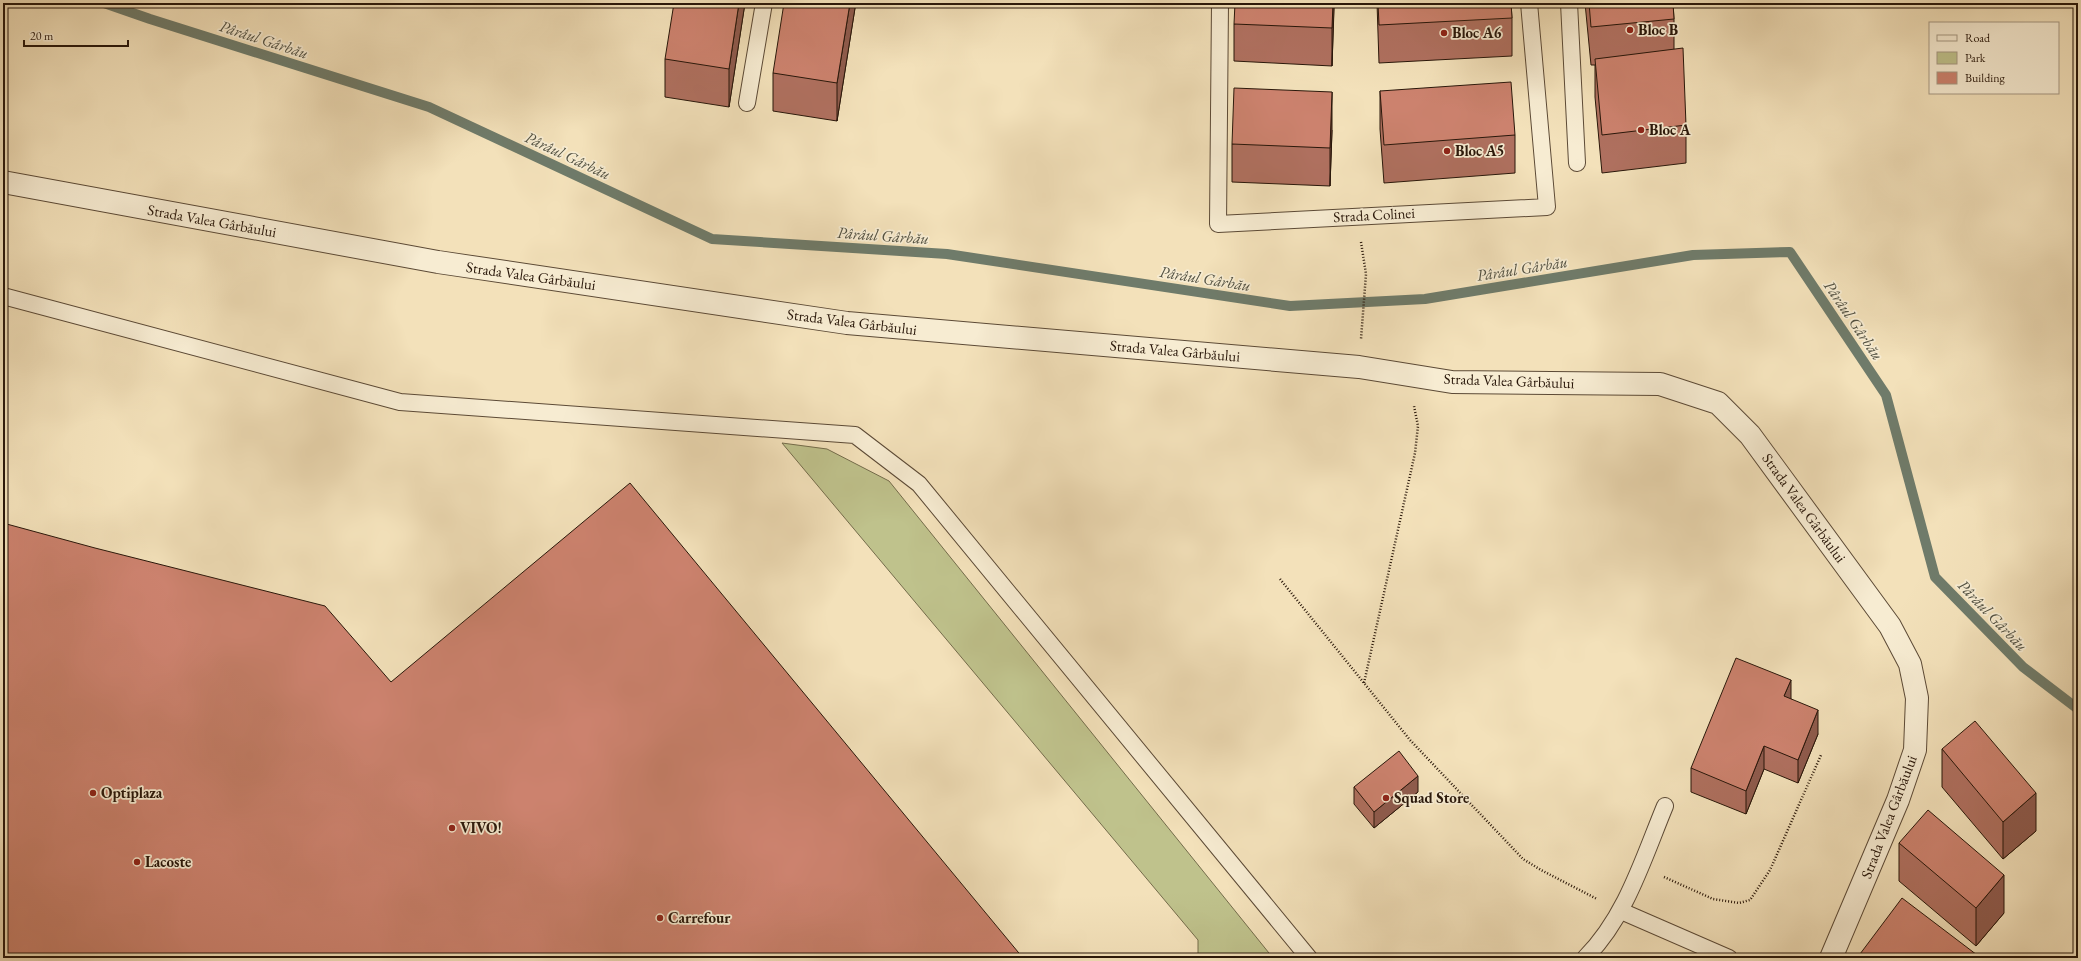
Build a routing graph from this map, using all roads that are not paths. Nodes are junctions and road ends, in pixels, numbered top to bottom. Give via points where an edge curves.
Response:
1 (764, 3) edge
2 (1220, 3) edge
3 (1529, 3) edge
4 (1569, 3) edge
5 (747, 103) dead end
6 (1577, 163) dead end
7 (3, 182) edge
8 (3, 296) edge
9 (1665, 806) dead end
10 (1621, 911) junction
11 (1308, 958) edge
12 (1585, 958) edge
13 (1729, 958) edge
14 (1830, 958) edge

1 - 5 lane
2 - 3 lane, Strada Colinei via 1218,224 1547,207
4 - 6 lane
7 - 14 street, Strada Valea Gârbăului via 438,262 847,323 1359,367 1452,382 1660,384 1718,403 1750,435 1890,626 1910,664 1917,698 1915,750 1898,800
8 - 11 lane via 400,402 855,435 919,484
9 - 10 lane
10 - 12 lane via 1602,941
10 - 13 lane

